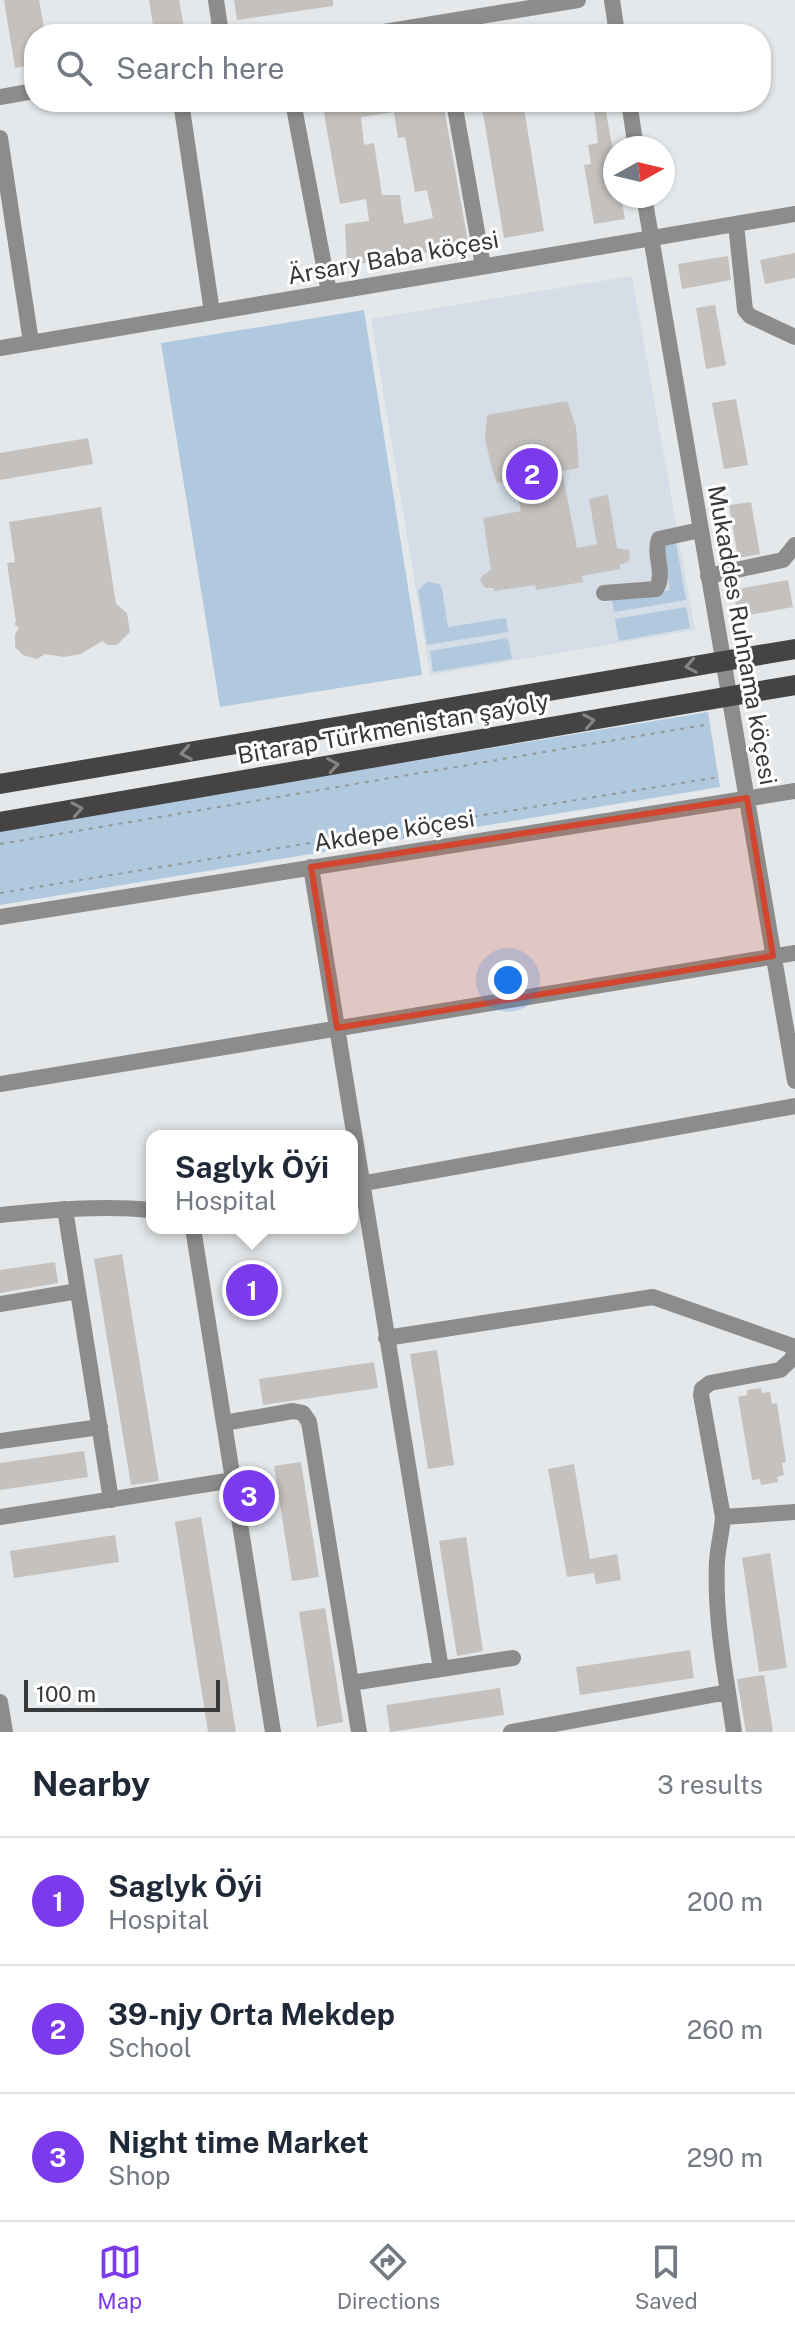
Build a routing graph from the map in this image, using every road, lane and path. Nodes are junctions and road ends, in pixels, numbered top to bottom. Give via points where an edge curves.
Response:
1 (216, 0) edge
2 (578, 0) edge
3 (612, 0) edge
4 (518, 5) edge
5 (220, 24) edge
6 (454, 24) edge
7 (616, 24) edge
8 (24, 93) edge
9 (0, 97) edge
10 (182, 112) edge
11 (295, 112) edge
12 (456, 112) edge
13 (631, 112) edge
14 (634, 136) edge
15 (0, 138) edge
16 (646, 208) edge
17 (795, 214) edge
18 (736, 224) junction
19 (651, 237) junction
20 (483, 266) junction
21 (329, 292) junction
22 (212, 312) junction
23 (795, 337) edge
24 (31, 342) junction
25 (0, 348) edge
26 (700, 530) junction
27 (795, 545) edge
28 (708, 576) junction
29 (604, 593) dead end
30 (795, 649) edge
31 (723, 661) junction
32 (795, 685) edge
33 (729, 697) junction
34 (710, 724) dead end
35 (719, 777) dead end
36 (0, 784) edge
37 (795, 791) edge
38 (747, 798) junction
39 (0, 822) edge
40 (0, 844) edge
41 (311, 867) junction
42 (0, 893) edge
43 (0, 917) edge
44 (795, 953) edge
45 (773, 956) junction
46 (337, 1028) junction
47 (795, 1081) edge
48 (0, 1084) edge
49 (795, 1106) edge
50 (350, 1130) edge
51 (358, 1184) edge
52 (358, 1189) edge
53 (65, 1209) junction
54 (146, 1209) edge
55 (0, 1215) edge
56 (194, 1234) edge
57 (78, 1291) junction
58 (0, 1304) edge
59 (386, 1338) junction
60 (795, 1348) edge
61 (224, 1423) junction
62 (100, 1427) junction
63 (0, 1441) edge
64 (233, 1480) junction
65 (111, 1500) junction
66 (795, 1512) edge
67 (0, 1517) edge
68 (723, 1517) junction
69 (513, 1658) dead end
70 (441, 1669) junction
71 (351, 1683) junction
72 (728, 1692) junction
73 (0, 1702) edge
74 (538, 1730) edge
75 (5, 1732) edge
76 (273, 1732) edge
77 (359, 1732) edge
78 (511, 1732) edge
79 (734, 1732) edge

1 - 5 street
2 - 4 street
3 - 7 street
4 - 6 street
8 - 9 street
10 - 22 street
11 - 21 street
12 - 20 street
13 - 14 street
15 - 24 street
16 - 19 street, Mukaddes Ruhnama köçesi
17 - 18 street, Ärsary Baba köçesi
18 - 19 street, Ärsary Baba köçesi
18 - 23 street via 745,310
19 - 20 street, Ärsary Baba köçesi
19 - 26 street, Mukaddes Ruhnama köçesi
20 - 21 street, Ärsary Baba köçesi
21 - 22 street, Ärsary Baba köçesi
22 - 24 street, Ärsary Baba köçesi
24 - 25 street, Ärsary Baba köçesi
26 - 28 street, Mukaddes Ruhnama köçesi
26 - 29 street via 659,539 662,580 656,589
27 - 28 street via 783,560
28 - 31 street, Mukaddes Ruhnama köçesi
30 - 31 main road, Bitarap Türkmenistan şaýoly
31 - 33 street, Mukaddes Ruhnama köçesi
31 -> 36 main road, Bitarap Türkmenistan şaýoly
32 - 33 main road, Bitarap Türkmenistan şaýoly
33 - 38 street, Mukaddes Ruhnama köçesi
39 -> 33 main road, Bitarap Türkmenistan şaýoly
34 - 40 path
35 - 42 path
37 - 38 street, Akdepe köçesi
38 - 41 street, Akdepe köçesi
38 - 45 street, Mukaddes Ruhnama köçesi
41 - 43 street, Akdepe köçesi
41 - 46 street
44 - 45 street
45 - 46 street
45 - 47 street, Mukaddes Ruhnama köçesi
46 - 48 street
46 - 50 street
49 - 51 street
52 - 59 street
53 - 54 street
53 - 55 street
53 - 57 street
56 - 61 street
57 - 58 street
57 - 62 street
59 - 60 street via 653,1297
59 - 70 street
60 - 68 street via 780,1370 702,1389
61 - 64 street
61 - 71 street via 293,1411 303,1413 309,1422
62 - 63 street
62 - 65 street
64 - 65 street
64 - 76 street
65 - 67 street
66 - 68 street
68 - 72 street via 717,1599
69 - 70 street
70 - 71 street
71 - 77 street
72 - 74 street
72 - 79 street
73 - 75 street
74 - 78 street

